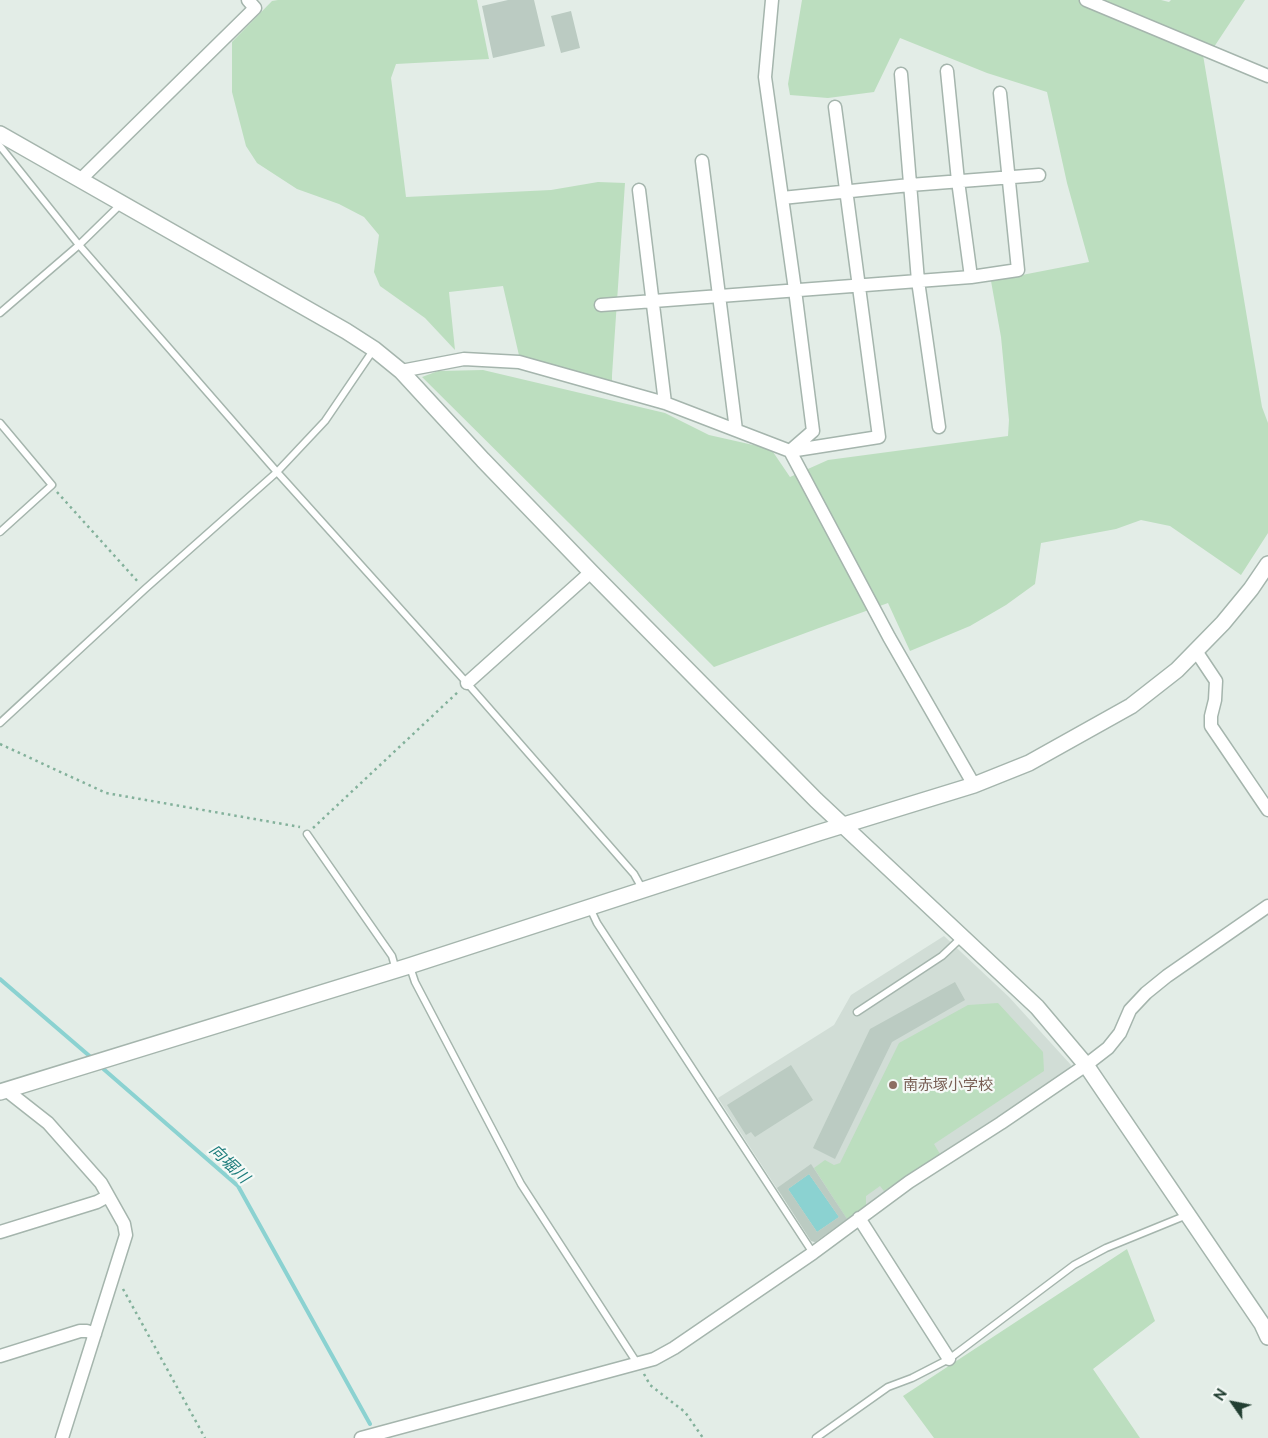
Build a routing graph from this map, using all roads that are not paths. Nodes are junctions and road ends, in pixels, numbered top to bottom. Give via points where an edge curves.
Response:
1 (248, 0) edge
2 (772, 0) edge
3 (1086, 0) edge
4 (947, 71) dead end
5 (902, 74) dead end
6 (1268, 76) edge
7 (1000, 93) dead end
8 (835, 107) dead end
9 (0, 134) edge
10 (0, 146) edge
11 (702, 161) dead end
12 (1039, 175) dead end
13 (1008, 178) junction
14 (80, 180) junction
15 (958, 181) junction
16 (910, 185) junction
17 (639, 190) dead end
18 (847, 191) junction
19 (782, 198) junction
20 (121, 204) junction
21 (79, 245) junction
22 (971, 276) junction
23 (918, 281) junction
24 (859, 285) junction
25 (795, 290) junction
26 (719, 296) junction
27 (654, 301) junction
28 (601, 305) dead end
29 (0, 313) edge
30 (374, 349) junction
31 (400, 371) junction
32 (665, 403) junction
33 (0, 423) edge
34 (940, 427) dead end
35 (736, 430) junction
36 (790, 450) junction
37 (277, 472) junction
38 (0, 532) edge
39 (1268, 564) edge
40 (590, 572) junction
41 (1196, 651) junction
42 (467, 683) junction
43 (0, 722) edge
44 (974, 785) junction
45 (1268, 810) edge
46 (843, 826) junction
47 (307, 834) road end
48 (643, 890) junction
49 (1268, 906) edge
50 (590, 907) junction
51 (962, 937) junction
52 (403, 968) junction
53 (857, 1012) dead end
54 (1086, 1065) junction
55 (3, 1091) edge
56 (108, 1196) junction
57 (1187, 1214) junction
58 (859, 1218) junction
59 (0, 1232) edge
60 (813, 1253) junction
61 (1266, 1328) edge
62 (95, 1334) junction
63 (0, 1356) edge
64 (950, 1358) junction
65 (638, 1363) junction
66 (62, 1438) edge
67 (361, 1438) edge
68 (816, 1438) edge

1 - 14 street via 255,8
2 - 19 street via 765,77
3 - 6 street
4 - 15 street
5 - 16 street
7 - 13 street
8 - 18 street
9 - 14 street
10 - 21 lane
11 - 26 street
12 - 13 street
13 - 15 street
13 - 22 street via 1018,270
14 - 20 street
15 - 16 street
15 - 22 street
16 - 18 street
16 - 23 street
17 - 27 street
18 - 19 street
18 - 24 street
19 - 25 street
20 - 21 lane
20 - 30 street
21 - 29 lane
21 - 37 lane
22 - 23 street
23 - 24 street
23 - 34 street
24 - 25 street
24 - 36 street via 879,437
25 - 26 street
25 - 36 street via 813,431
26 - 27 street
26 - 35 street
27 - 28 street
27 - 32 street
30 - 31 street
30 - 37 lane via 325,421
31 - 32 street via 464,359 519,362
31 - 40 street
32 - 35 street
33 - 38 lane via 52,485
35 - 36 street
36 - 44 street via 889,638
37 - 42 lane
37 - 43 lane
39 - 41 street via 1223,623
40 - 42 street
40 - 46 street
41 - 44 street via 1130,706 1030,763
41 - 45 street via 1216,681 1211,726
42 - 48 lane via 634,874
44 - 46 street
46 - 48 street
46 - 51 street
47 - 52 lane
48 - 50 street
49 - 54 street via 1146,993 1130,1010 1120,1034
50 - 52 street
50 - 60 lane via 597,923
51 - 53 lane via 942,956
51 - 54 street via 1037,1007
52 - 55 street
52 - 65 lane via 415,982 521,1184
54 - 57 street
54 - 58 street
55 - 56 street via 48,1123 101,1183
56 - 59 street
56 - 62 street via 124,1224 126,1235
57 - 61 street
57 - 64 lane via 1074,1265
58 - 60 street
58 - 64 street
60 - 65 street via 674,1348
62 - 63 street via 80,1331
62 - 66 street
64 - 68 lane via 888,1387
65 - 67 street

